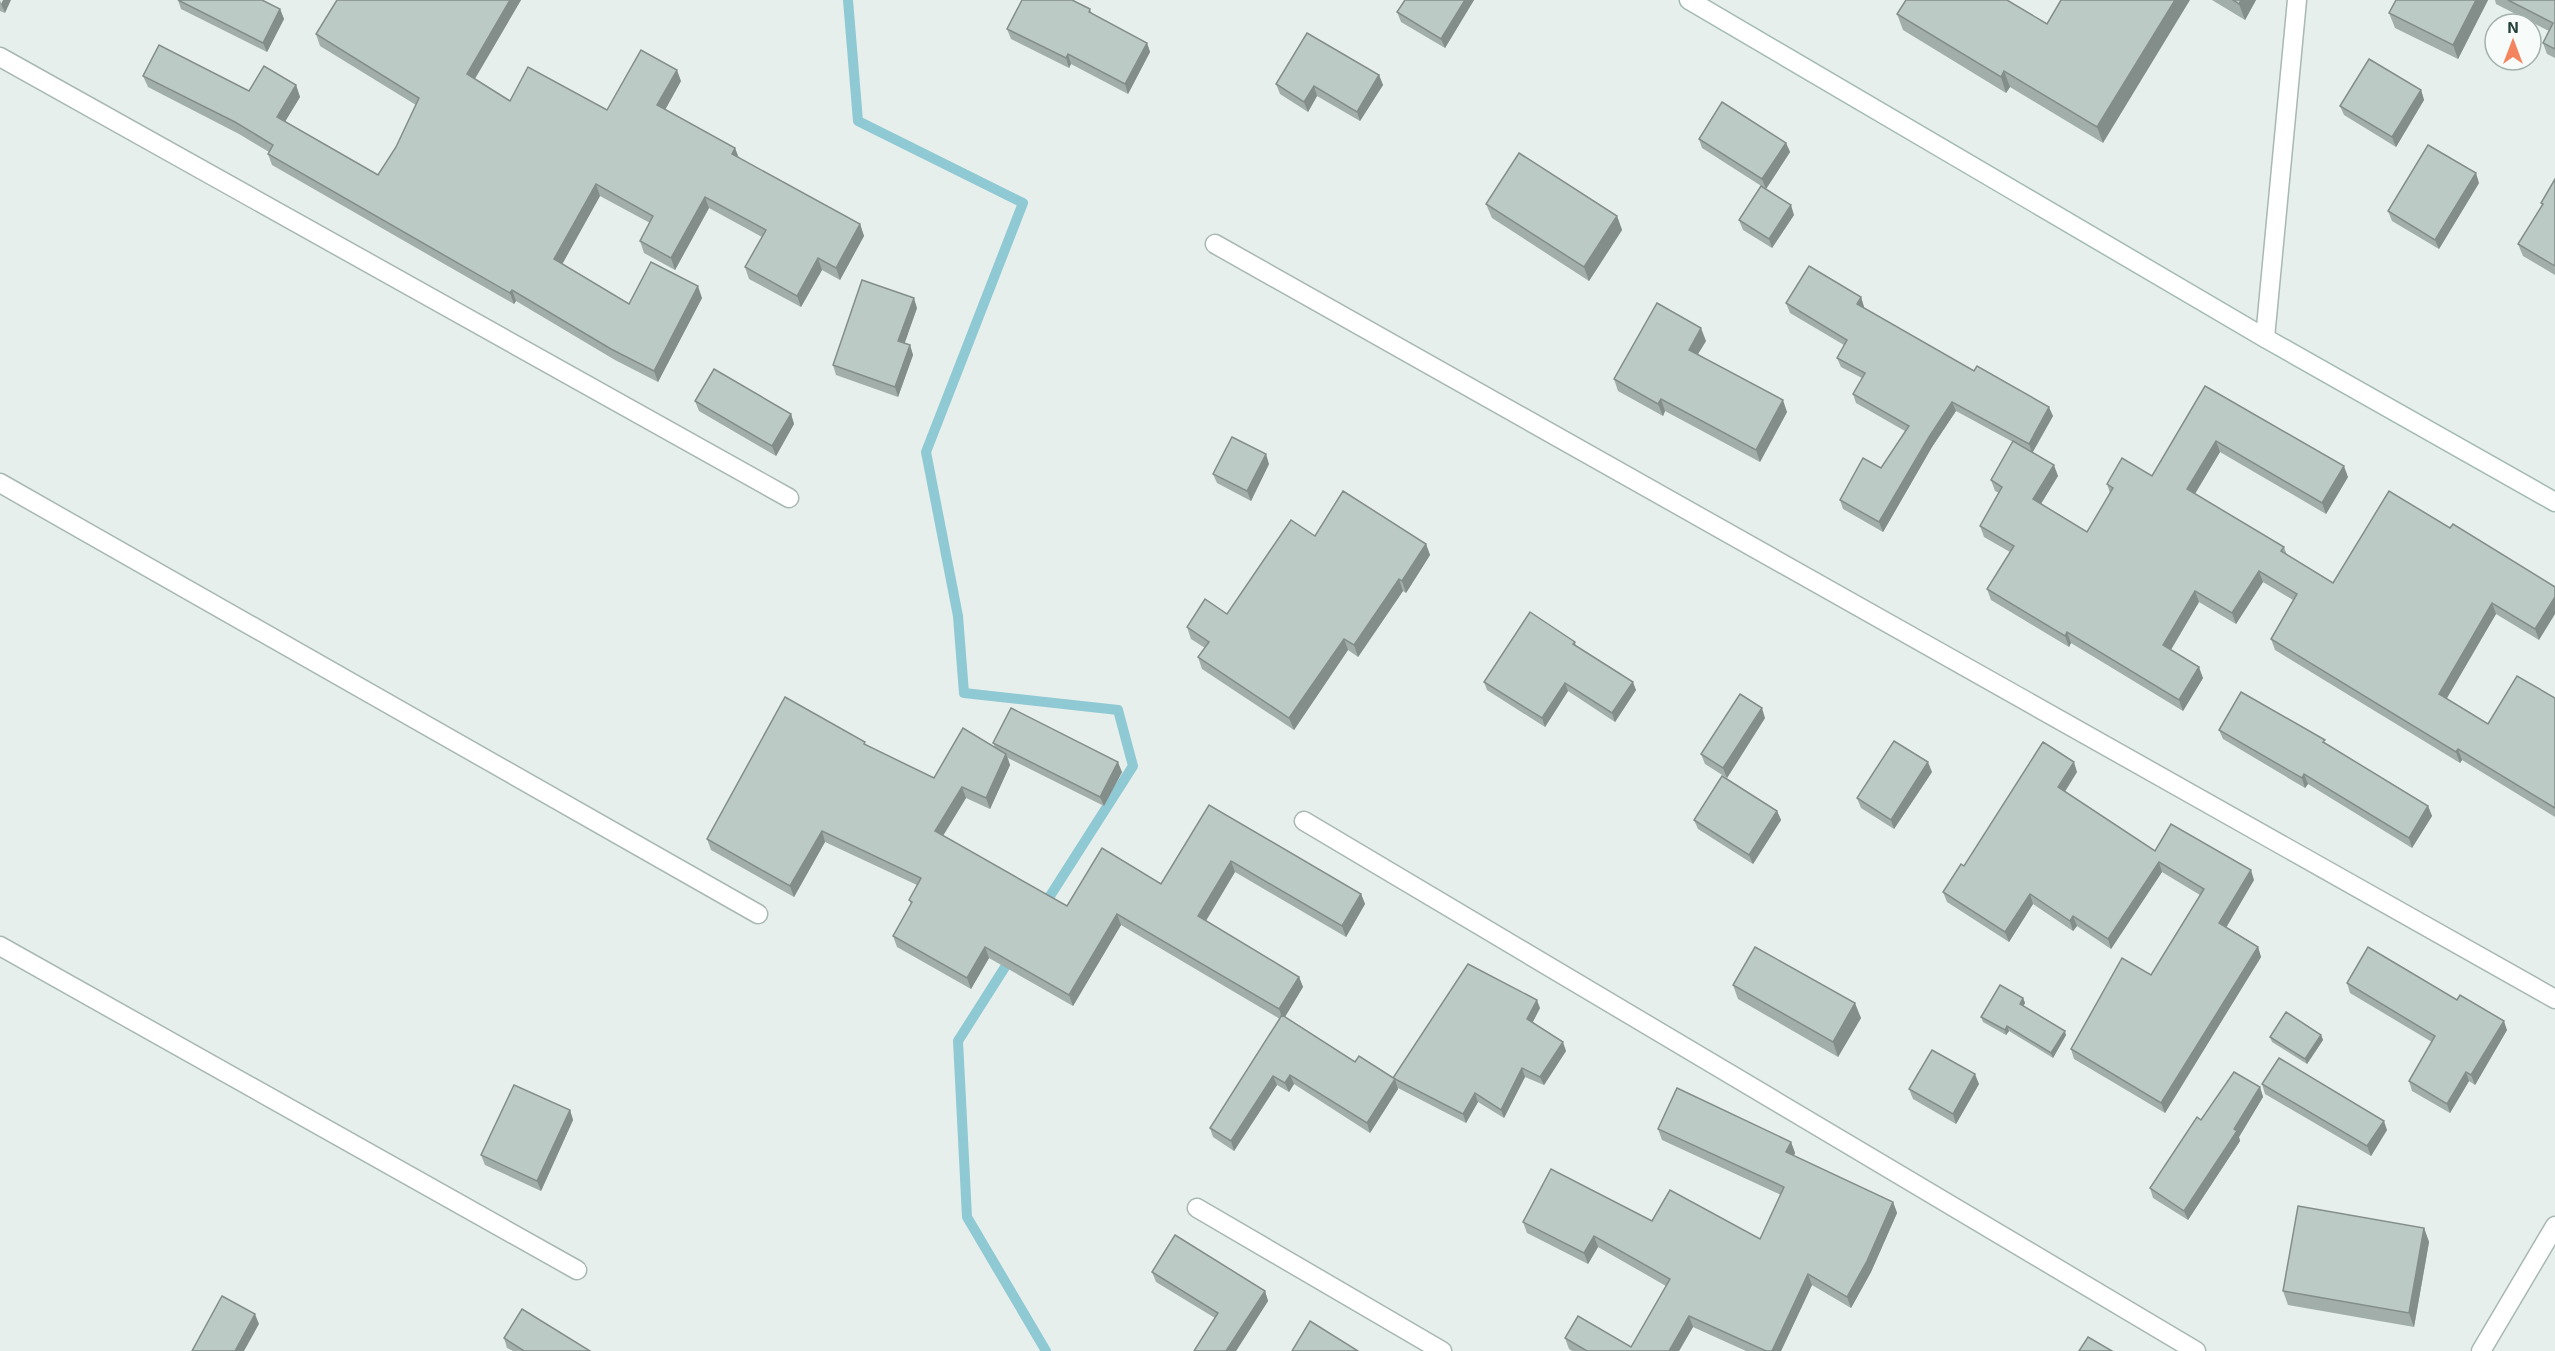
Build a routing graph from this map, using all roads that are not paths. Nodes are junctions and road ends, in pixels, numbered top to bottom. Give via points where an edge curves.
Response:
1 (1689, 0) edge
2 (2297, 0) edge
3 (0, 57) edge
4 (1215, 244) dead end
5 (2265, 338) junction
6 (0, 483) edge
7 (789, 498) dead end
8 (2555, 502) edge
9 (1304, 821) dead end
10 (758, 914) dead end
11 (0, 946) edge
12 (2555, 999) edge
13 (1197, 1208) dead end
14 (2555, 1226) edge
15 (577, 1270) dead end
16 (1442, 1351) edge
17 (2196, 1351) edge
18 (2481, 1351) edge

1 - 5 street
2 - 5 street
3 - 7 street
4 - 12 street
5 - 8 street
6 - 10 street
9 - 17 street
11 - 15 street
13 - 16 street
14 - 18 street

